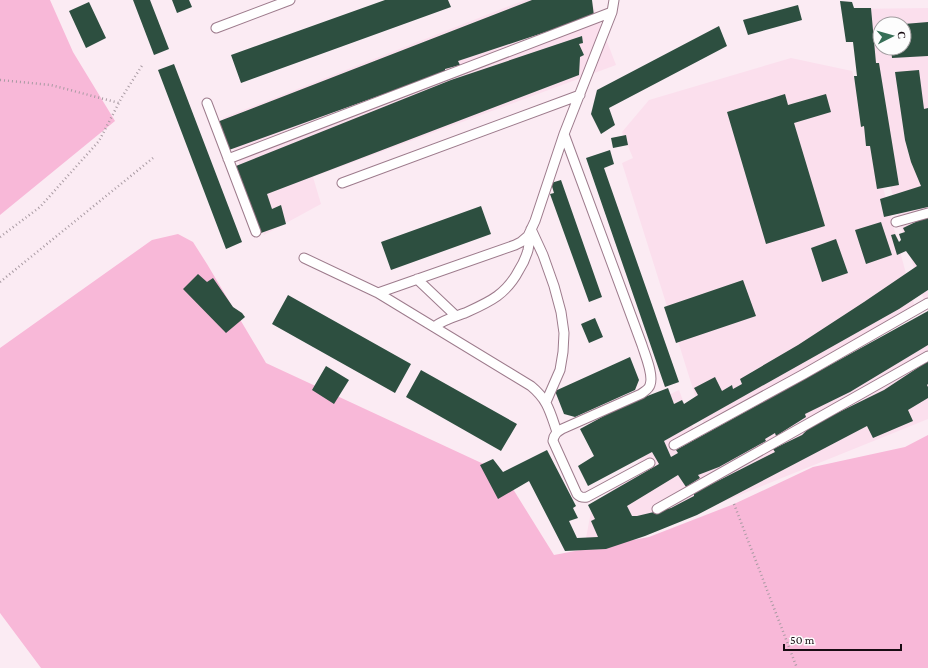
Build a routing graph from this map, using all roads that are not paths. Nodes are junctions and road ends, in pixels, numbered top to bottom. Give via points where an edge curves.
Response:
1 (290, 0) edge
2 (614, 0) edge
3 (612, 12) junction
4 (216, 28) dead end
5 (580, 96) junction
6 (207, 103) dead end
7 (564, 134) junction
8 (228, 159) junction
9 (342, 183) dead end
10 (928, 213) edge
11 (896, 222) dead end
12 (531, 229) junction
13 (256, 232) dead end
14 (304, 258) dead end
15 (417, 279) junction
16 (378, 293) junction
17 (928, 303) edge
18 (456, 316) junction
19 (434, 327) junction
20 (928, 356) edge
21 (546, 402) junction
22 (557, 432) junction
23 (674, 445) dead end
24 (650, 463) dead end
25 (657, 509) dead end

1 - 4 lane
2 - 3 lane
3 - 5 lane
3 - 8 lane
5 - 7 lane
5 - 9 lane
6 - 8 lane
7 - 12 lane
7 - 22 lane via 642,345 650,370 651,384 642,394
8 - 13 lane
10 - 11 lane
12 - 15 lane via 521,242
12 - 18 lane via 528,252 514,281 500,295
12 - 21 lane via 554,286 564,333 560,370
14 - 16 lane
15 - 16 lane
15 - 18 lane
16 - 19 lane
17 - 23 lane
18 - 19 lane
19 - 21 lane via 532,386
20 - 25 lane
21 - 22 lane
22 - 24 lane via 553,441 580,497 584,498

